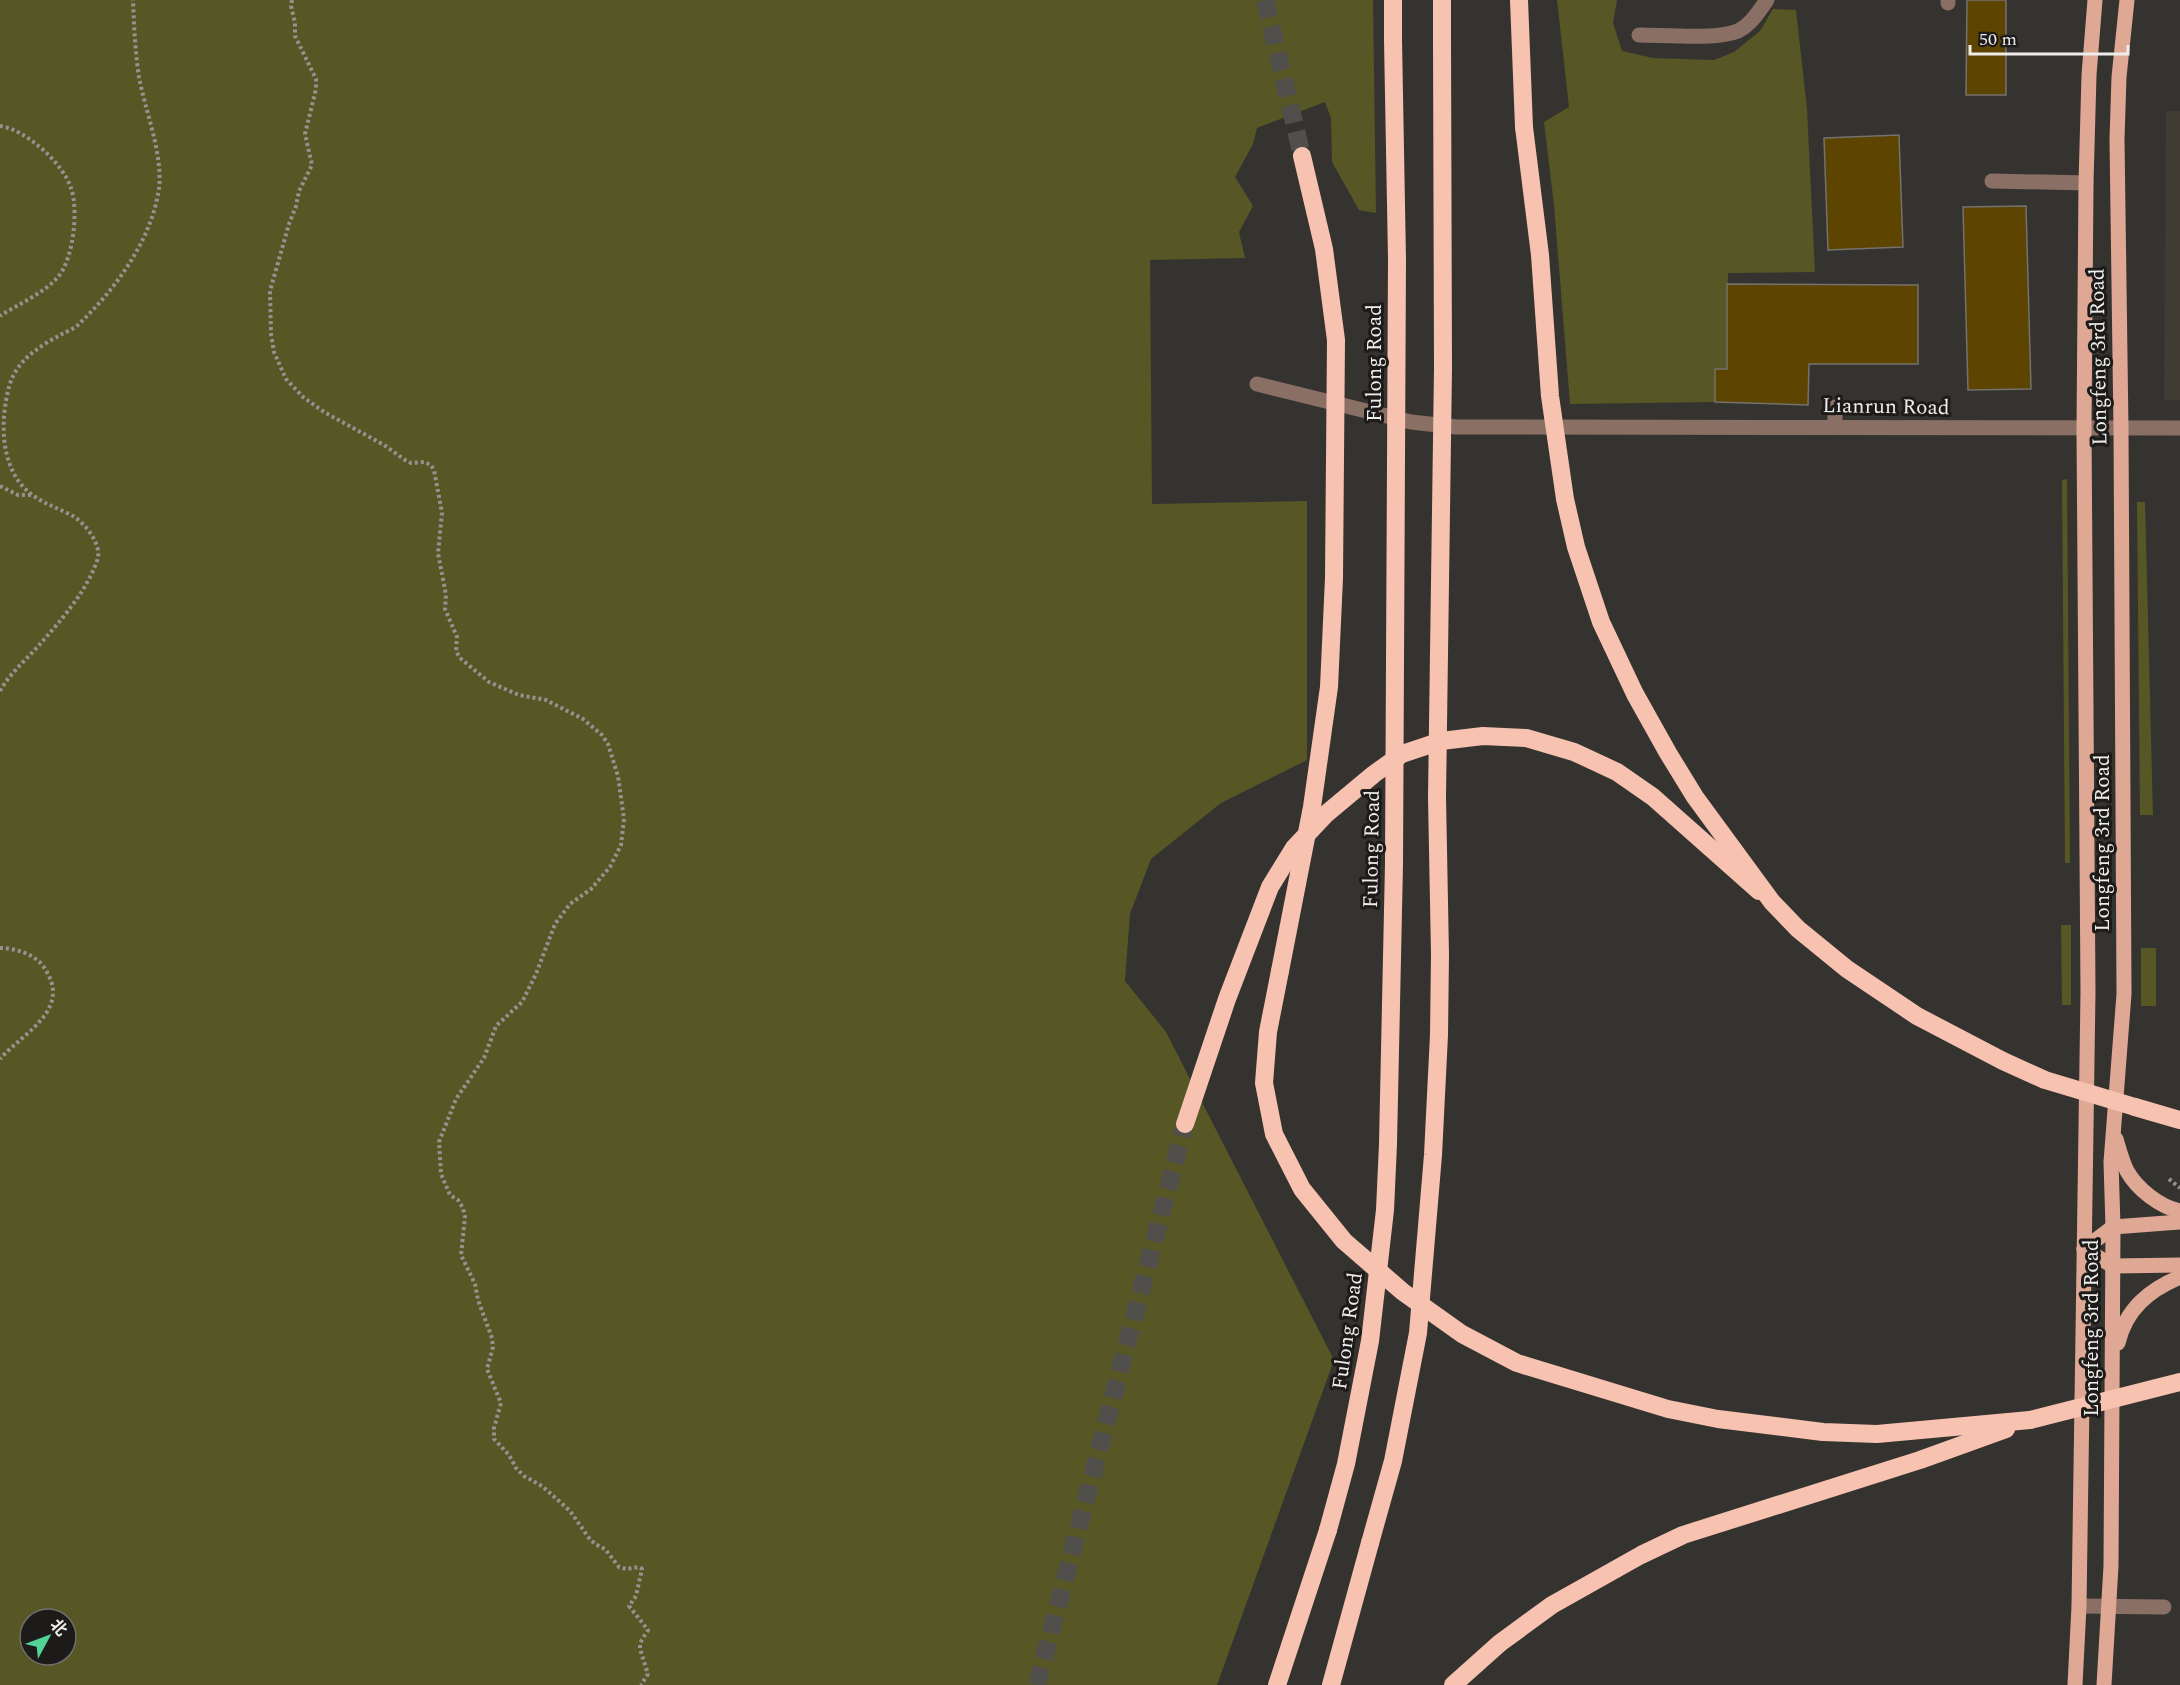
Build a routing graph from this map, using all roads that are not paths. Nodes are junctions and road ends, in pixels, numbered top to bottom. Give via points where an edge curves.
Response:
1 (1393, 0) edge
2 (1442, 0) edge
3 (1519, 0) edge
4 (1767, 0) edge
5 (2095, 0) edge
6 (2127, 0) edge
7 (1639, 34) dead end
8 (1302, 156) tunnel mouth
9 (1992, 181) dead end
10 (2086, 183) junction
11 (1257, 384) dead end
12 (1835, 407) dead end
13 (1835, 426) junction
14 (2180, 428) edge
15 (2084, 429) junction
16 (2121, 429) junction
17 (1772, 902) junction
18 (2180, 1118) edge
19 (1185, 1124) tunnel mouth
20 (2114, 1134) junction
21 (2180, 1211) edge
22 (2180, 1222) edge
23 (2113, 1227) junction
24 (2084, 1249) junction
25 (2180, 1265) edge
26 (2113, 1266) junction
27 (2180, 1277) edge
28 (2112, 1366) junction
29 (2180, 1382) edge
30 (2030, 1420) junction
31 (2079, 1606) junction
32 (2108, 1607) junction
33 (2164, 1607) dead end
34 (1277, 1685) edge
35 (1331, 1685) edge
36 (1454, 1685) edge
37 (2075, 1685) edge
38 (2104, 1685) edge

1 - 34 highway, Fulong Road, bridge via 1397,259 1394,852 1385,1210 1370,1341 1346,1464
2 - 35 highway, bridge via 1443,369 1437,797 1440,955 1434,1133 1418,1333 1393,1461
3 - 17 highway, bridge via 1524,127 1540,255 1553,426 1565,499 1589,589 1615,654 1651,724 1695,797
4 - 7 street via 1748,24 1737,31 1706,35
5 - 10 main road, Longfeng 3rd Road
6 - 16 main road, Longfeng 3rd Road via 2117,139
8 - 30 highway, bridge via 1324,249 1336,340 1334,578 1327,698 1312,807 1268,1032 1264,1083 1274,1134 1302,1189 1344,1241 1403,1292 1462,1334 1517,1363 1668,1408 1718,1419 1823,1432 1877,1434
9 - 10 street
10 - 15 main road, Longfeng 3rd Road
11 - 13 street, Lianrun Road via 1426,424
12 - 13 street
13 - 15 street, Lianrun Road
14 - 16 street, Lianrun Road
15 - 16 street, Lianrun Road
15 - 24 main road, Longfeng 3rd Road via 2088,969
16 - 20 main road, Longfeng 3rd Road via 2124,994
17 - 18 highway, bridge via 1847,969 1962,1041 2045,1080
17 - 19 highway, bridge via 1653,797 1617,772 1574,752 1526,738 1483,736 1441,741 1402,754 1326,814 1302,840 1270,887
20 - 21 main road via 2127,1172 2145,1192 2169,1209
20 - 23 main road, Longfeng 3rd Road
22 - 23 main road
23 - 24 main road
23 - 26 main road, Longfeng 3rd Road
24 - 26 main road
24 - 31 main road, Longfeng 3rd Road
25 - 26 main road
26 - 28 main road, Longfeng 3rd Road
27 - 28 main road via 2159,1286 2137,1303 2121,1327
28 - 32 main road, Longfeng 3rd Road
29 - 30 highway, bridge
30 - 36 highway via 1920,1460 1683,1535 1552,1605 1500,1643
31 - 32 street
31 - 37 main road, Longfeng 3rd Road
32 - 33 street
32 - 38 main road, Longfeng 3rd Road

